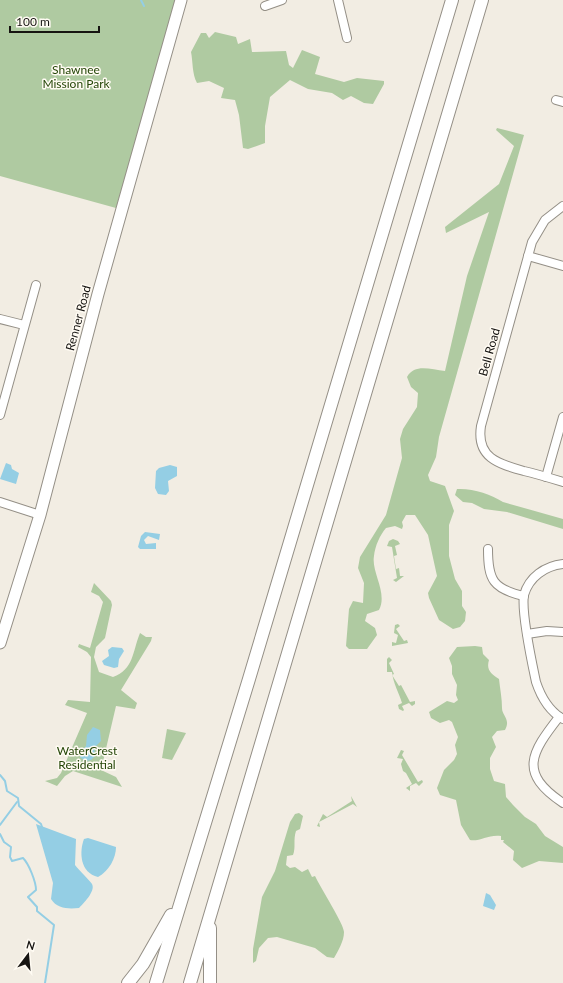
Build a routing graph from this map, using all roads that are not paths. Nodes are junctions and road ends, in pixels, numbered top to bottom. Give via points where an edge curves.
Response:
1 (181, 0) edge
2 (282, 0) edge
3 (338, 0) edge
4 (452, 0) edge
5 (482, 0) edge
6 (265, 6) dead end
7 (347, 38) dead end
8 (563, 206) edge
9 (528, 256) junction
10 (563, 266) edge
11 (36, 285) dead end
12 (0, 318) edge
13 (24, 325) junction
14 (1, 410) edge
15 (563, 417) edge
16 (546, 477) junction
17 (563, 482) edge
18 (0, 502) edge
19 (40, 515) junction
20 (488, 549) dead end
21 (563, 564) edge
22 (524, 596) junction
23 (563, 632) edge
24 (527, 634) junction
25 (0, 643) edge
26 (561, 718) edge
27 (563, 804) edge
28 (182, 896) junction
29 (209, 917) junction
30 (128, 983) edge
31 (156, 983) edge
32 (190, 983) edge
33 (210, 983) edge

1 - 19 main road, Renner Road via 98,294
2 - 6 street
3 - 7 street
4 - 28 highway
5 - 29 highway
8 - 9 street, Bell Road via 538,229
9 - 10 street
9 - 16 street, Bell Road via 480,435 484,450 493,460
11 - 13 street
12 - 13 street
13 - 14 street
15 - 16 street
16 - 17 street, Bell Road
18 - 19 street
19 - 25 main road, Renner Road
20 - 22 street via 490,572 495,584
21 - 22 street via 550,566 539,574 530,583
22 - 24 street
23 - 24 street
24 - 26 street via 538,688 550,708
26 - 27 street via 539,743 534,765 541,786
28 - 30 highway via 143,964
28 - 31 highway
29 - 32 highway
29 - 33 highway

